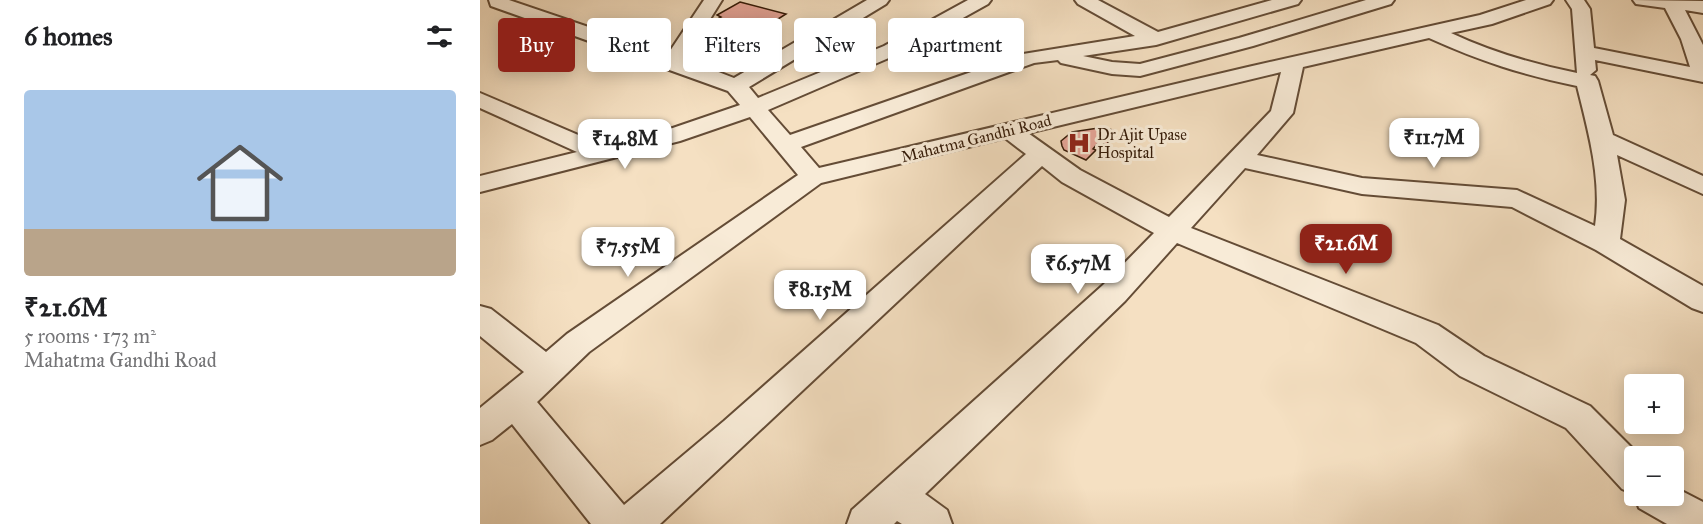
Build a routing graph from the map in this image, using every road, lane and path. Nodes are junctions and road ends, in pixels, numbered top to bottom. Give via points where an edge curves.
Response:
1 (880, 0) edge
2 (982, 0) edge
3 (1083, 0) edge
4 (1385, 0) edge
5 (1544, 0) edge
6 (1575, 0) edge
7 (1643, 0) edge
8 (709, 1) edge
9 (1274, 2) edge
10 (493, 4) edge
11 (1672, 4) junction
12 (1703, 7) edge
13 (1431, 32) junction
14 (1156, 39) junction
15 (1585, 52) junction
16 (1048, 56) junction
17 (673, 62) junction
18 (1294, 63) junction
19 (1703, 76) edge
20 (1587, 81) junction
21 (736, 86) junction
22 (480, 100) edge
23 (756, 107) junction
24 (1009, 130) junction
25 (1602, 139) junction
26 (786, 144) junction
27 (602, 154) junction
28 (1041, 154) junction
29 (1240, 159) junction
30 (813, 177) junction
31 (480, 184) edge
32 (1703, 186) edge
33 (1173, 231) junction
34 (1606, 243) junction
35 (1703, 300) edge
36 (480, 318) edge
37 (546, 371) junction
38 (514, 401) junction
39 (480, 429) edge
40 (1624, 465) edge
41 (896, 496) junction
42 (1672, 506) edge
43 (1703, 523) edge
44 (615, 524) edge
45 (631, 524) edge
46 (866, 524) edge
47 (933, 524) edge

1 - 21 street
2 - 23 street via 891,50
3 - 14 street
4 - 16 street via 1140,70
5 - 13 street, Mahatma Gandhi Road via 1485,20
6 - 15 street via 1581,9
7 - 11 street
8 - 17 street
9 - 14 street
10 - 17 street
11 - 12 street
11 - 19 street
13 - 18 street, Mahatma Gandhi Road
13 - 20 street via 1485,56
14 - 16 street
15 - 19 street
15 - 20 street
16 - 26 street via 1030,58
17 - 21 street
18 - 24 street, Mahatma Gandhi Road
18 - 29 street via 1282,113
20 - 25 street
21 - 23 street
22 - 27 street
23 - 26 street
23 - 27 street via 672,136
24 - 28 street
24 - 30 street, Mahatma Gandhi Road
25 - 32 street
25 - 34 street via 1612,200
26 - 30 street
27 - 31 street
28 - 33 street via 1071,176
28 - 45 street
29 - 33 street
29 - 34 street via 1362,186 1517,199
30 - 37 street, Mahatma Gandhi Road via 578,343
33 - 40 street via 1427,334 1472,366 1578,417
33 - 41 street via 1114,293
34 - 35 street
36 - 37 street
37 - 38 street, Mahatma Gandhi Road
38 - 39 street, Mahatma Gandhi Road
38 - 44 street
41 - 46 street
41 - 47 street
42 - 43 street

